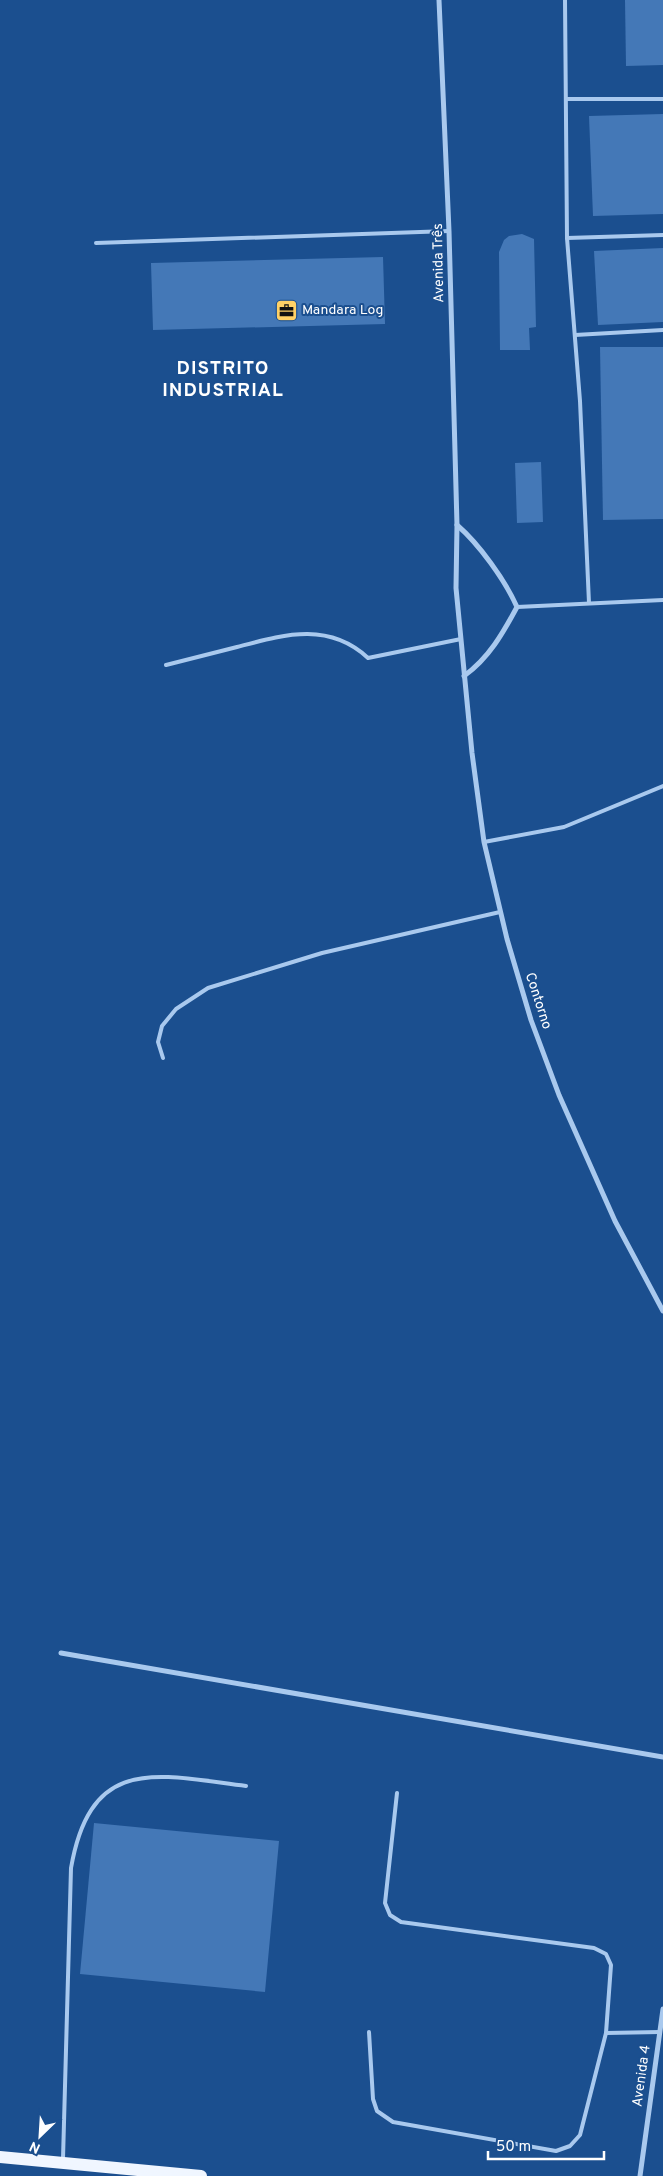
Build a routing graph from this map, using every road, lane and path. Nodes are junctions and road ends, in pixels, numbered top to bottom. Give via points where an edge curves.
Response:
1 (439, 0) edge
2 (565, 0) edge
3 (566, 99) junction
4 (663, 99) edge
5 (450, 231) junction
6 (663, 235) edge
7 (567, 238) junction
8 (96, 244) dead end
9 (663, 330) edge
10 (575, 335) junction
11 (457, 525) junction
12 (663, 600) edge
13 (589, 603) junction
14 (517, 607) junction
15 (462, 639) junction
16 (166, 665) dead end
17 (464, 676) junction
18 (663, 786) edge
19 (484, 842) junction
20 (500, 912) junction
21 (163, 1058) dead end
22 (663, 1311) edge
23 (61, 1653) dead end
24 (663, 1757) edge
25 (246, 1786) dead end
26 (397, 1793) dead end
27 (663, 2009) edge
28 (369, 2032) dead end
29 (660, 2032) junction
30 (606, 2033) junction
31 (0, 2157) edge
32 (63, 2162) junction
33 (201, 2176) edge
34 (640, 2176) edge

1 - 5 street, Avenida Três
2 - 3 lane
3 - 4 lane
3 - 7 lane
5 - 8 lane
5 - 11 street, Avenida Três
6 - 7 lane
7 - 10 lane
9 - 10 lane
10 - 13 lane
11 - 14 street via 471,537 503,581
11 - 15 street, Avenida Três via 456,588
12 - 13 lane
13 - 14 lane
14 - 17 street via 490,651 477,667
15 - 16 lane via 368,658 356,647 322,634 288,634
15 - 17 street, Contorno
17 - 19 street, Contorno
18 - 19 lane via 564,827
19 - 20 street, Contorno
20 - 21 lane via 322,953 208,988 176,1010 162,1026 158,1042
20 - 22 street, Contorno via 531,1020 559,1095 615,1221
23 - 24 street
25 - 32 lane via 158,1775 137,1778 107,1791 86,1818 74,1849 71,1868
26 - 30 lane via 385,1903 390,1914 401,1922 594,1948 606,1954 611,1965
27 - 29 street, Avenida 4
28 - 30 lane via 373,2099 377,2111 392,2122 556,2151 570,2146 580,2135
29 - 30 lane
29 - 34 street, Avenida 4
31 - 32 main road
32 - 33 main road

